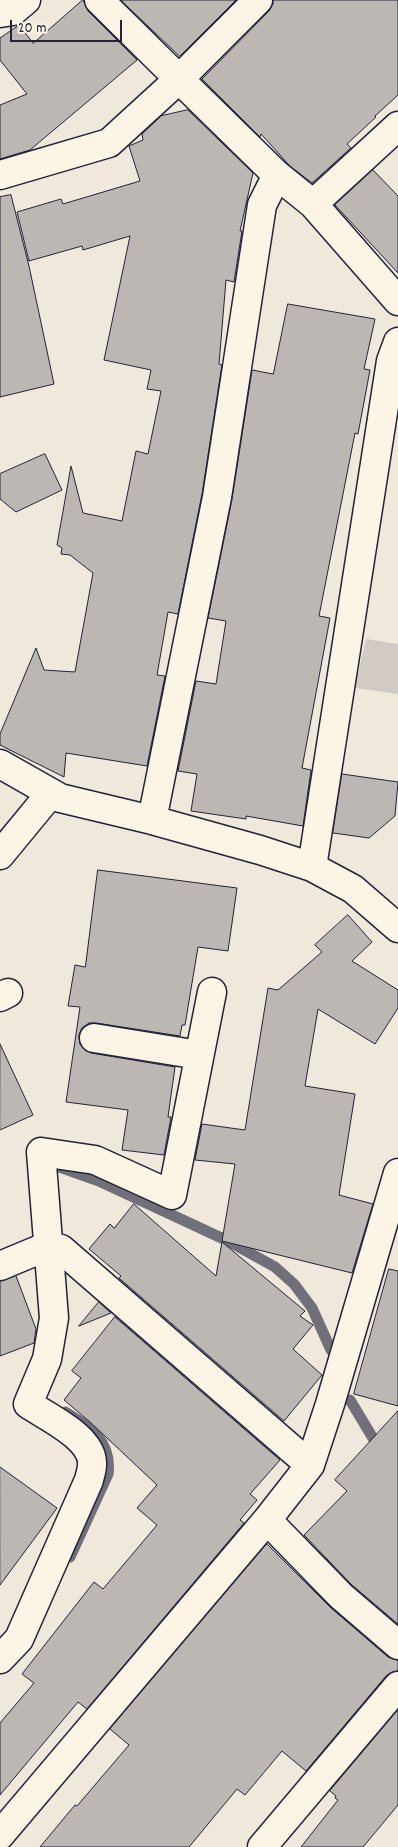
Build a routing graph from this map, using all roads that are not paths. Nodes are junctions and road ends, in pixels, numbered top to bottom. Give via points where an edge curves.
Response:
1 (26, 0) edge
2 (99, 0) edge
3 (258, 0) edge
4 (0, 13) edge
5 (179, 79) junction
6 (398, 126) edge
7 (0, 175) edge
8 (277, 175) junction
9 (313, 204) junction
10 (398, 301) edge
11 (398, 342) edge
12 (0, 764) edge
13 (51, 793) junction
14 (152, 820) junction
15 (0, 855) edge
16 (312, 867) junction
17 (398, 928) edge
18 (212, 992) dead end
19 (94, 1038) dead end
20 (199, 1055) junction
21 (398, 1173) edge
22 (48, 1246) junction
23 (0, 1266) edge
24 (310, 1465) junction
25 (267, 1520) junction
26 (398, 1645) edge
27 (0, 1659) edge
28 (398, 1686) edge
29 (5, 1819) edge
30 (262, 1847) edge

1 - 4 street via 13,11
2 - 5 street
3 - 5 street
5 - 7 street via 109,143
5 - 8 street
6 - 9 street
8 - 9 street
8 - 14 street via 262,205 217,497
9 - 10 street
11 - 16 street via 391,361
12 - 13 street
13 - 14 street via 60,798
13 - 15 street
14 - 16 street
16 - 17 street via 353,889
18 - 20 street
19 - 20 street
20 - 22 street via 172,1195 95,1160 41,1152
21 - 24 street
22 - 23 street
22 - 24 street via 61,1249
22 - 27 street via 54,1318 47,1359 28,1404 78,1436 90,1452 92,1464 89,1480 18,1639
24 - 25 street
25 - 26 street via 341,1596
25 - 29 street
28 - 30 street

